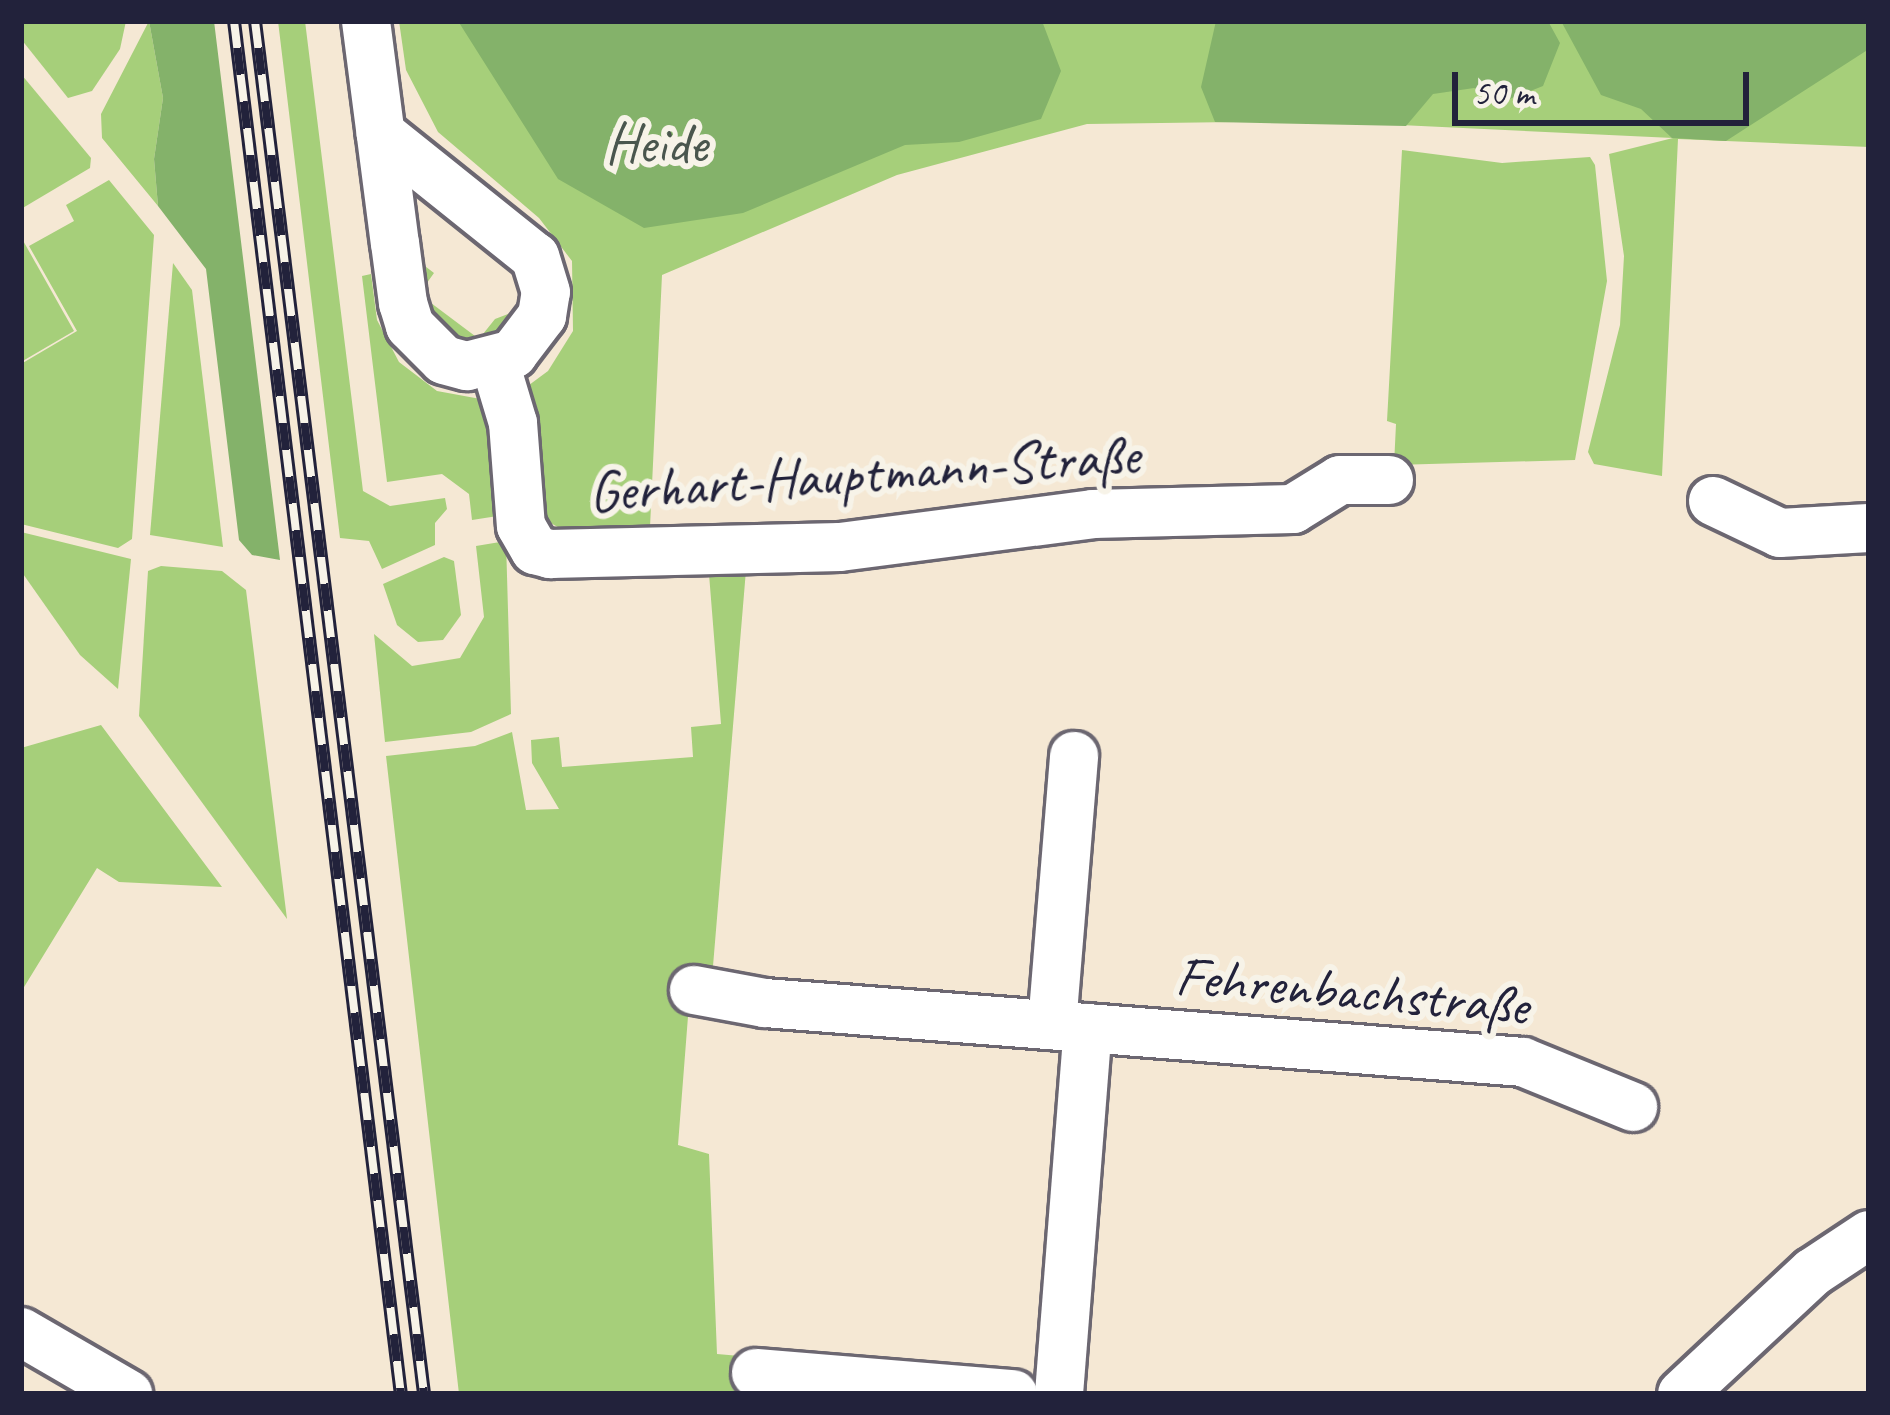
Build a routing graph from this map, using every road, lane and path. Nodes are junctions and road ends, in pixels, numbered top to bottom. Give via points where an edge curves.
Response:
1 (366, 21) edge
2 (380, 133) junction
3 (495, 363) junction
4 (1389, 481) dead end
5 (1713, 501) dead end
6 (1869, 528) edge
7 (1074, 756) dead end
8 (694, 990) dead end
9 (1070, 1026) junction
10 (1633, 1107) dead end
11 (1869, 1235) edge
12 (21, 1332) edge
13 (756, 1373) dead end
14 (128, 1394) edge
15 (1013, 1394) edge
16 (1060, 1394) edge
17 (1682, 1394) edge

1 - 2 street
2 - 3 street via 410,326 444,360
2 - 3 street via 535,257 546,292 542,316 531,338
3 - 4 street, Gerhart-Hauptmann-Straße via 513,423 521,526 535,550 550,554 840,548 1093,514 1293,508 1340,480
5 - 6 street via 1780,533
7 - 9 street
8 - 9 street, Fehrenbachstraße via 766,1003
9 - 10 street, Fehrenbachstraße via 1523,1062
9 - 16 street
11 - 17 street via 1813,1272
12 - 14 street
13 - 15 street

